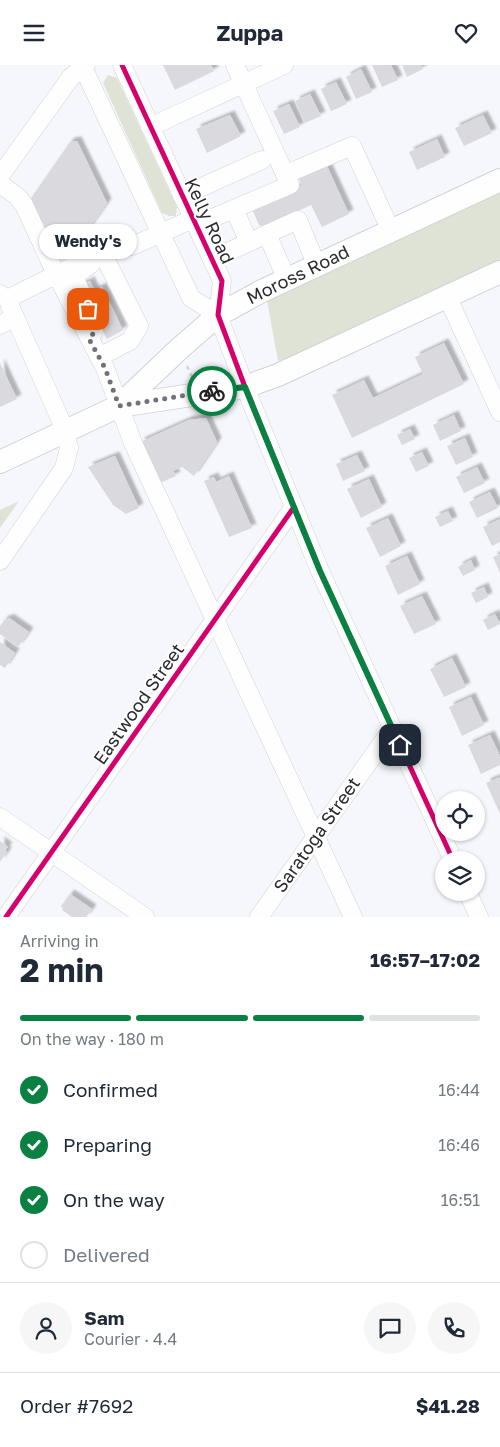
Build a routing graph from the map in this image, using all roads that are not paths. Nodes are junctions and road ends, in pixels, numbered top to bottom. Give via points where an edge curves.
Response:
1 (122, 65) edge
2 (235, 65) edge
3 (284, 65) edge
4 (84, 66) edge
5 (243, 84) junction
6 (150, 127) junction
7 (262, 160) dead end
8 (286, 174) junction
9 (0, 176) edge
10 (500, 180) edge
11 (0, 184) edge
12 (182, 196) junction
13 (234, 209) junction
14 (194, 222) junction
15 (391, 231) junction
16 (161, 233) junction
17 (267, 234) junction
18 (249, 242) junction
19 (102, 252) junction
20 (212, 259) junction
21 (317, 266) junction
22 (110, 268) junction
23 (500, 272) edge
24 (57, 276) junction
25 (287, 280) junction
26 (447, 296) junction
27 (3, 297) edge
28 (218, 315) junction
29 (8, 321) edge
30 (89, 339) junction
31 (99, 357) junction
32 (245, 387) junction
33 (119, 406) junction
34 (500, 412) edge
35 (65, 430) junction
36 (0, 461) edge
37 (294, 507) junction
38 (0, 561) edge
39 (215, 619) junction
40 (392, 729) junction
41 (0, 817) edge
42 (316, 837) junction
43 (449, 851) edge
44 (51, 852) junction
45 (472, 901) edge
46 (6, 917) edge
47 (145, 917) edge
48 (259, 917) edge
49 (353, 917) edge
50 (479, 917) edge

1 - 6 street, Kelly Road
2 - 5 street
3 - 5 street
4 - 9 street via 71,77
4 - 16 street
5 - 6 street
5 - 8 street
6 - 12 street, Kelly Road
7 - 12 street
8 - 13 street via 290,185
8 - 15 street via 352,146
10 - 15 main road, Moross Road
11 - 24 street via 24,205
12 - 14 street, Kelly Road
13 - 14 street
13 - 18 street
14 - 16 street
14 - 20 street, Kelly Road
15 - 21 main road, Moross Road
16 - 19 street via 132,246
16 - 28 street via 191,298
17 - 18 street
17 - 21 street via 298,220
17 - 25 street
18 - 20 street
19 - 22 street
19 - 24 street
20 - 28 street, Kelly Road via 222,281
21 - 25 main road, Moross Road
22 - 30 street via 93,264 77,274 75,279 95,324 95,331
22 - 31 street via 139,326 130,341
23 - 26 main road, Moross Road
24 - 27 street
24 - 30 street
25 - 28 main road, Moross Road
26 - 32 main road, Moross Road via 278,375
26 - 34 street
27 - 29 street
28 - 32 street, Kelly Road
28 - 33 main road, Moross Road
29 - 35 street
30 - 31 street
31 - 33 street
32 - 33 main road, Moross Road
32 - 37 street, Kelly Road
33 - 35 main road, Moross Road
33 - 39 street
35 - 36 main road, Moross Road
35 - 38 street via 69,448 64,468
37 - 39 street, Eastwood Street
37 - 40 street, Kelly Road
39 - 42 street
39 - 44 street, Eastwood Street
40 - 42 street, Saratoga Street
40 - 43 street, Kelly Road
41 - 44 street
42 - 48 street, Saratoga Street
42 - 49 street
44 - 46 street, Eastwood Street
44 - 47 street
45 - 50 street

